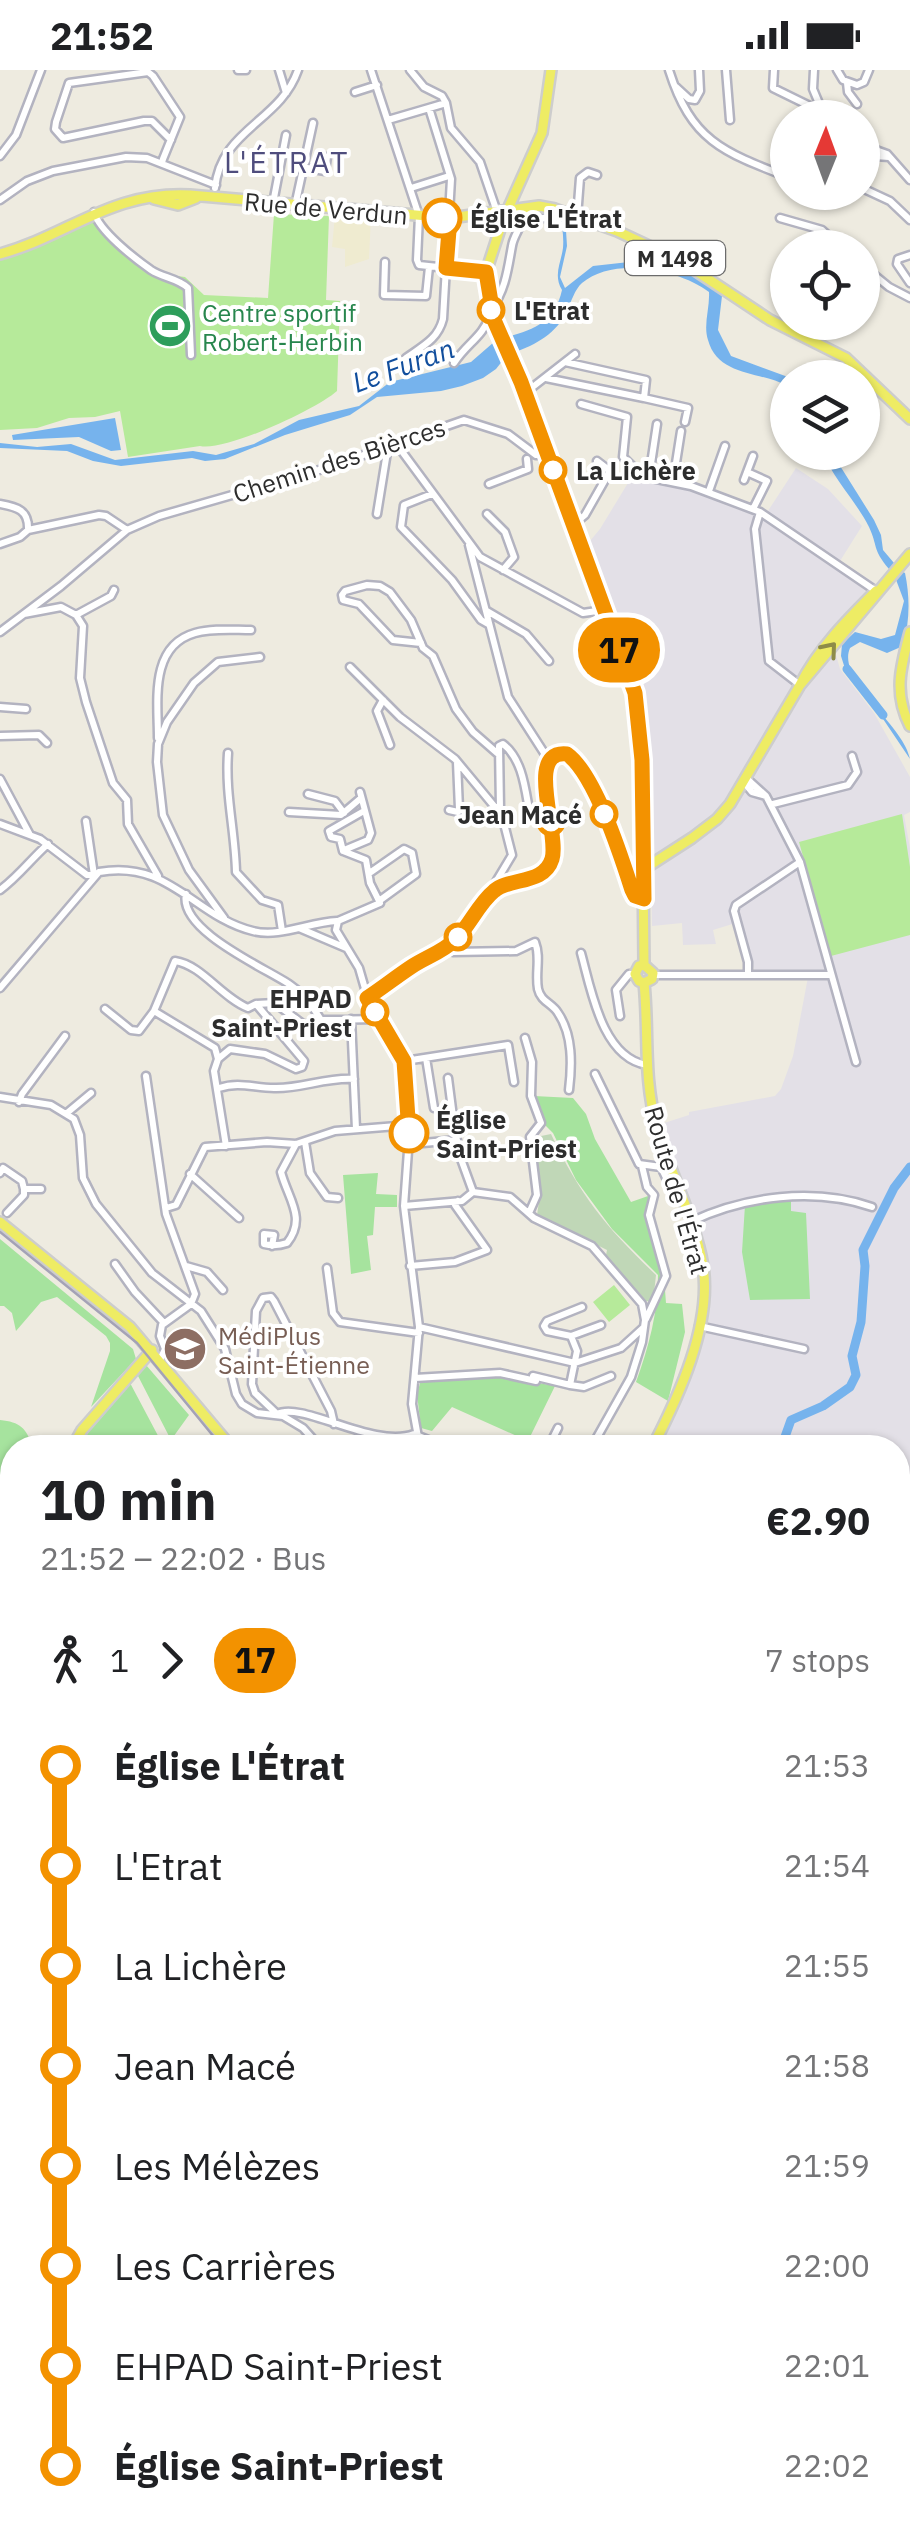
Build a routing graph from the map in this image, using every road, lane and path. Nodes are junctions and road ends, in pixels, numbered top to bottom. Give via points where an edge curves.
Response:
1 (40, 70) edge
2 (238, 70) edge
3 (246, 70) edge
4 (279, 70) edge
5 (298, 70) edge
6 (371, 70) edge
7 (410, 70) edge
8 (551, 70) edge
9 (669, 70) edge
10 (699, 70) edge
11 (726, 70) edge
12 (774, 70) edge
13 (814, 70) edge
14 (837, 70) edge
15 (869, 70) edge
16 (846, 82) junction
17 (376, 84) junction
18 (675, 87) junction
19 (355, 92) dead end
20 (286, 93) junction
21 (796, 100) edge
22 (818, 100) edge
23 (854, 100) edge
24 (446, 103) junction
25 (429, 108) junction
26 (388, 120) junction
27 (730, 120) dead end
28 (312, 123) dead end
29 (286, 136) dead end
30 (171, 140) junction
31 (880, 153) edge
32 (0, 156) edge
33 (880, 156) edge
34 (327, 157) dead end
35 (890, 157) junction
36 (162, 162) junction
37 (301, 168) junction
38 (770, 170) edge
39 (597, 174) dead end
40 (449, 176) junction
41 (910, 180) edge
42 (216, 186) junction
43 (410, 188) junction
44 (880, 197) edge
45 (209, 198) junction
46 (0, 200) edge
47 (273, 205) junction
48 (294, 206) junction
49 (560, 210) junction
50 (94, 212) junction
51 (502, 213) junction
52 (419, 216) junction
53 (577, 217) junction
54 (450, 218) junction
55 (780, 218) dead end
56 (910, 220) edge
57 (521, 223) junction
58 (822, 230) edge
59 (0, 254) edge
60 (910, 255) edge
61 (384, 262) dead end
62 (430, 267) junction
63 (446, 268) junction
64 (486, 272) junction
65 (880, 280) edge
66 (910, 284) edge
67 (910, 298) edge
68 (492, 314) junction
69 (575, 354) dead end
70 (191, 355) dead end
71 (406, 358) dead end
72 (454, 362) dead end
73 (565, 362) junction
74 (546, 378) junction
75 (525, 393) junction
76 (644, 398) junction
77 (581, 404) dead end
78 (910, 419) edge
79 (685, 422) dead end
80 (657, 424) dead end
81 (681, 431) dead end
82 (391, 444) junction
83 (725, 446) dead end
84 (547, 453) junction
85 (753, 456) dead end
86 (527, 459) dead end
87 (597, 461) dead end
88 (649, 477) junction
89 (673, 482) junction
90 (489, 484) dead end
91 (709, 491) junction
92 (432, 494) junction
93 (0, 504) edge
94 (756, 511) junction
95 (377, 514) dead end
96 (488, 514) dead end
97 (573, 524) junction
98 (28, 530) junction
99 (127, 530) junction
100 (0, 544) edge
101 (468, 544) junction
102 (910, 555) edge
103 (480, 556) junction
104 (489, 562) junction
105 (474, 569) junction
106 (503, 570) junction
107 (114, 590) dead end
108 (876, 591) junction
109 (486, 610) junction
110 (604, 610) junction
111 (22, 614) junction
112 (76, 615) junction
113 (489, 625) junction
114 (251, 630) dead end
115 (0, 632) edge
116 (910, 632) edge
117 (422, 643) junction
118 (260, 657) dead end
119 (549, 661) dead end
120 (350, 668) dead end
121 (800, 685) junction
122 (383, 700) junction
123 (0, 708) edge
124 (26, 709) dead end
125 (910, 726) edge
126 (0, 736) edge
127 (46, 743) dead end
128 (158, 744) junction
129 (390, 745) dead end
130 (228, 753) dead end
131 (497, 753) junction
132 (852, 756) dead end
133 (548, 759) junction
134 (458, 762) junction
135 (0, 779) edge
136 (744, 779) junction
137 (752, 792) junction
138 (308, 794) dead end
139 (766, 796) junction
140 (730, 804) junction
141 (773, 804) junction
142 (500, 808) junction
143 (364, 810) junction
144 (449, 810) dead end
145 (529, 810) dead end
146 (289, 812) dead end
147 (346, 815) junction
148 (86, 821) dead end
149 (0, 824) edge
150 (31, 836) junction
151 (48, 844) junction
152 (343, 851) junction
153 (800, 862) junction
154 (644, 864) junction
155 (370, 872) junction
156 (94, 875) junction
157 (158, 876) junction
158 (0, 890) edge
159 (494, 890) junction
160 (186, 894) junction
161 (644, 899) junction
162 (379, 901) junction
163 (208, 903) junction
164 (338, 921) junction
165 (298, 928) junction
166 (282, 931) junction
167 (346, 948) junction
168 (446, 948) junction
169 (581, 953) dead end
170 (644, 964) junction
171 (829, 966) junction
172 (635, 974) junction
173 (748, 974) junction
174 (812, 974) junction
175 (653, 975) junction
176 (831, 975) junction
177 (644, 982) junction
178 (0, 988) edge
179 (367, 998) junction
180 (256, 1004) junction
181 (105, 1009) dead end
182 (154, 1011) junction
183 (620, 1016) dead end
184 (351, 1019) junction
185 (380, 1019) junction
186 (321, 1020) junction
187 (66, 1036) dead end
188 (526, 1038) dead end
189 (426, 1058) junction
190 (218, 1059) junction
191 (404, 1061) junction
192 (856, 1062) dead end
193 (647, 1064) junction
194 (594, 1074) dead end
195 (146, 1076) dead end
196 (448, 1078) dead end
197 (354, 1079) junction
198 (514, 1082) dead end
199 (219, 1088) junction
200 (570, 1090) dead end
201 (90, 1093) dead end
202 (0, 1097) edge
203 (19, 1102) junction
204 (434, 1108) dead end
205 (67, 1113) junction
206 (408, 1125) junction
207 (356, 1130) junction
208 (409, 1137) junction
209 (457, 1140) junction
210 (300, 1143) junction
211 (226, 1146) junction
212 (642, 1166) junction
213 (0, 1173) edge
214 (190, 1174) junction
215 (677, 1185) junction
216 (24, 1189) junction
217 (41, 1189) dead end
218 (473, 1192) junction
219 (338, 1198) dead end
220 (458, 1201) junction
221 (404, 1206) junction
222 (872, 1206) dead end
223 (166, 1208) junction
224 (7, 1213) dead end
225 (529, 1213) junction
226 (239, 1218) dead end
227 (0, 1222) edge
228 (690, 1222) junction
229 (272, 1246) dead end
230 (115, 1264) dead end
231 (184, 1266) junction
232 (410, 1266) junction
233 (326, 1268) dead end
234 (223, 1290) dead end
235 (190, 1303) junction
236 (582, 1308) dead end
237 (164, 1323) junction
238 (645, 1323) junction
239 (601, 1324) dead end
240 (210, 1326) junction
241 (698, 1326) junction
242 (419, 1330) junction
243 (571, 1336) junction
244 (162, 1341) junction
245 (804, 1349) dead end
246 (152, 1350) junction
247 (160, 1360) junction
248 (574, 1363) junction
249 (611, 1376) dead end
250 (415, 1378) junction
251 (570, 1385) junction
252 (277, 1414) junction
253 (334, 1424) junction
254 (558, 1428) dead end
255 (80, 1435) edge
256 (221, 1435) edge
257 (305, 1435) edge
258 (310, 1435) edge
259 (374, 1435) edge
260 (420, 1435) edge
261 (554, 1435) edge
262 (598, 1435) edge
263 (659, 1435) edge

1 - 32 street via 16,135
2 - 3 street
4 - 20 street
5 - 20 street
6 - 17 street
7 - 24 street
8 - 51 main road via 542,133
9 - 18 street
10 - 18 street via 696,100
11 - 27 street
12 - 21 street via 773,88
13 - 22 street
14 - 16 street
15 - 16 street via 864,82
16 - 23 street
17 - 19 street
17 - 26 street
18 - 38 street via 686,114 713,143
20 - 42 street via 233,142
24 - 25 street
24 - 51 street via 451,128 480,162
25 - 26 street
25 - 40 street
26 - 43 street
28 - 37 street
29 - 47 street
30 - 30 street via 180,117 148,72 70,82 55,128 63,138 152,121
30 - 36 street
31 - 35 street
33 - 35 street
34 - 37 street via 324,171
35 - 41 street
36 - 42 street
36 - 46 street via 126,157 53,171
37 - 48 street
39 - 53 street via 580,178
40 - 43 street
40 - 54 street
42 - 45 street
43 - 52 street
44 - 56 street
45 - 47 main road, Rue de Verdun / M 1498
45 - 50 main road, Rue de Verdun / M 1498 via 168,194
47 - 48 main road, Rue de Verdun / M 1498
48 - 52 main road, Rue de Verdun / M 1498
49 - 51 main road, M 1498 via 538,206
49 - 53 main road, M 1498
49 - 57 street
50 - 59 main road, Rue de Verdun / M 1498
50 - 70 street via 104,234 154,273 188,288
51 - 54 main road, Rue de Verdun / M 1498
51 - 57 street
51 - 64 main road
52 - 54 main road, Rue de Verdun / M 1498
52 - 62 street via 416,260
53 - 78 main road, M 1498 via 682,261 779,326 846,358
54 - 63 street
55 - 58 street
57 - 68 street
60 - 66 street via 897,264
61 - 62 street via 384,295 426,296
62 - 63 street
63 - 64 street
63 - 71 street via 440,331
64 - 68 main road
65 - 67 street
68 - 72 street via 483,335
68 - 75 main road
69 - 73 street
73 - 74 street
73 - 76 street via 646,380
74 - 75 street
74 - 76 street
75 - 84 main road
76 - 79 street via 688,408
77 - 88 street via 627,418 623,457
80 - 88 street
81 - 89 street
82 - 84 street, Chemin des Bièrces via 464,420 508,434 536,455
82 - 92 street
82 - 95 street
82 - 99 street, Chemin des Bièrces
83 - 91 street
84 - 97 main road
85 - 94 street via 745,476 767,480
86 - 90 street via 528,470
87 - 97 street via 610,471
88 - 89 street
89 - 91 street
91 - 94 street
92 - 101 street
92 - 113 street via 404,505 402,528
93 - 98 street via 25,513
94 - 108 street
94 - 121 street via 769,661
96 - 106 street via 505,532 514,557
97 - 110 main road
98 - 99 street via 99,515
98 - 100 street
99 - 111 street, Chemin des Bièrces
101 - 103 street
101 - 105 street
102 - 108 main road
103 - 104 street
103 - 105 street
104 - 105 street
104 - 106 street
105 - 109 street
106 - 110 street via 583,613
107 - 112 street
108 - 121 main road
109 - 113 street
109 - 119 street via 526,634
110 - 154 main road via 640,718
111 - 112 street via 51,606
111 - 115 street, Chemin des Bièrces
112 - 157 street via 85,637 80,678 86,702 113,783 127,800 128,824
113 - 133 street via 508,696
114 - 128 street via 192,633 164,657
116 - 125 main road via 898,685
117 - 117 street via 390,592 366,585 344,591 343,600 359,604 393,640
117 - 131 street via 456,708
118 - 128 street via 218,662 194,682
120 - 122 street
121 - 136 main road
122 - 129 street via 377,712
122 - 134 street
123 - 124 street
126 - 127 street via 39,736
128 - 163 street via 164,816
130 - 166 street via 236,872 262,900 278,905
131 - 142 street
131 - 145 street via 502,744 516,758
132 - 141 street via 857,772 848,785
133 - 159 street via 552,859 539,875
133 - 161 street via 567,754 578,764 611,828 632,890
134 - 142 street
134 - 144 street via 459,809
135 - 150 street
136 - 137 street
136 - 139 street
136 - 140 main road
137 - 139 street
137 - 140 street
138 - 147 street via 336,802
139 - 141 street
140 - 154 main road via 664,857
141 - 153 street
142 - 159 street via 512,855
143 - 147 street
143 - 147 street via 361,795
143 - 152 street via 368,840
146 - 147 street
147 - 152 street via 328,832 342,841
148 - 156 street
149 - 150 street
150 - 151 street
151 - 156 street
151 - 158 street
152 - 155 street via 366,860
153 - 171 street
153 - 173 street via 736,905
154 - 161 main road
155 - 162 street
155 - 162 street via 404,850 417,866 416,874
156 - 157 street via 116,870
156 - 178 street
157 - 160 street
159 - 168 street
160 - 163 street
160 - 186 street via 191,918 291,985
161 - 170 main road
162 - 164 street
163 - 166 street via 225,920 266,934
164 - 165 street
164 - 167 street
165 - 166 street
165 - 167 street
167 - 179 street
168 - 179 street
168 - 200 street via 516,951 535,942 538,992 557,1010 568,1044
169 - 193 street via 618,1049
170 - 172 main road
170 - 175 main road
171 - 174 street
171 - 176 street
172 - 177 main road
172 - 183 street via 616,990
173 - 174 street
173 - 175 street
174 - 176 street
175 - 177 main road
176 - 192 street
177 - 193 main road, Route de l'Étrat
179 - 185 street
180 - 182 street via 235,1003 175,961
180 - 186 street via 275,1003 304,1025
180 - 190 street via 300,1053 302,1067 247,1049 230,1048
181 - 182 street via 135,1033
182 - 190 street via 214,1048
184 - 185 street
184 - 186 street
184 - 197 street
185 - 191 street
187 - 203 street
188 - 225 street via 530,1096 541,1122 530,1138 536,1195
189 - 191 street
189 - 198 street via 508,1046
189 - 204 street
190 - 199 street
191 - 206 street
193 - 215 main road, Route de l'Étrat via 657,1129
194 - 212 street
195 - 223 street
196 - 209 street
197 - 199 street
197 - 207 street
199 - 211 street
201 - 205 street
202 - 203 street
203 - 205 street
205 - 235 street via 80,1136 80,1166 96,1204 152,1274
206 - 207 street
206 - 208 street
207 - 210 street
208 - 209 street via 423,1143
208 - 221 street
209 - 218 street
210 - 211 street
210 - 219 street via 310,1173 327,1197
210 - 229 street via 281,1172 297,1225 286,1244
211 - 214 street via 205,1148
212 - 215 street via 660,1167 669,1184
212 - 238 street via 654,1195 650,1215 666,1276
213 - 216 street via 3,1168
214 - 223 street via 176,1205
214 - 226 street
215 - 228 main road, Route de l'Étrat
216 - 217 street
216 - 224 street
218 - 220 street
218 - 225 street via 510,1198
220 - 221 street
220 - 232 street via 487,1250 455,1262
221 - 232 street
222 - 228 street via 829,1196 748,1200
223 - 231 street
225 - 238 street via 600,1252 636,1294
227 - 246 main road via 115,1312
228 - 241 main road, Route de l'Étrat via 704,1285
230 - 237 street
231 - 234 street via 207,1272
231 - 235 street via 195,1294
232 - 242 street
233 - 242 street via 340,1322
235 - 237 street
235 - 240 street
236 - 243 street via 544,1326
237 - 244 street
238 - 248 street via 621,1348
238 - 262 street via 631,1377
239 - 243 street
240 - 252 street via 228,1355 242,1404
240 - 257 street via 240,1406 282,1418
241 - 245 street
241 - 263 main road, Route de l'Étrat via 683,1389
242 - 248 street
242 - 250 street
243 - 248 street
244 - 246 street
244 - 247 street
246 - 247 main road
246 - 255 main road
247 - 256 main road
248 - 251 street
249 - 251 street
250 - 251 street via 500,1373
250 - 260 street via 412,1412
252 - 253 street via 294,1410
252 - 253 street via 252,1384 256,1310 263,1298 274,1301
252 - 258 street
253 - 259 street
254 - 261 street

